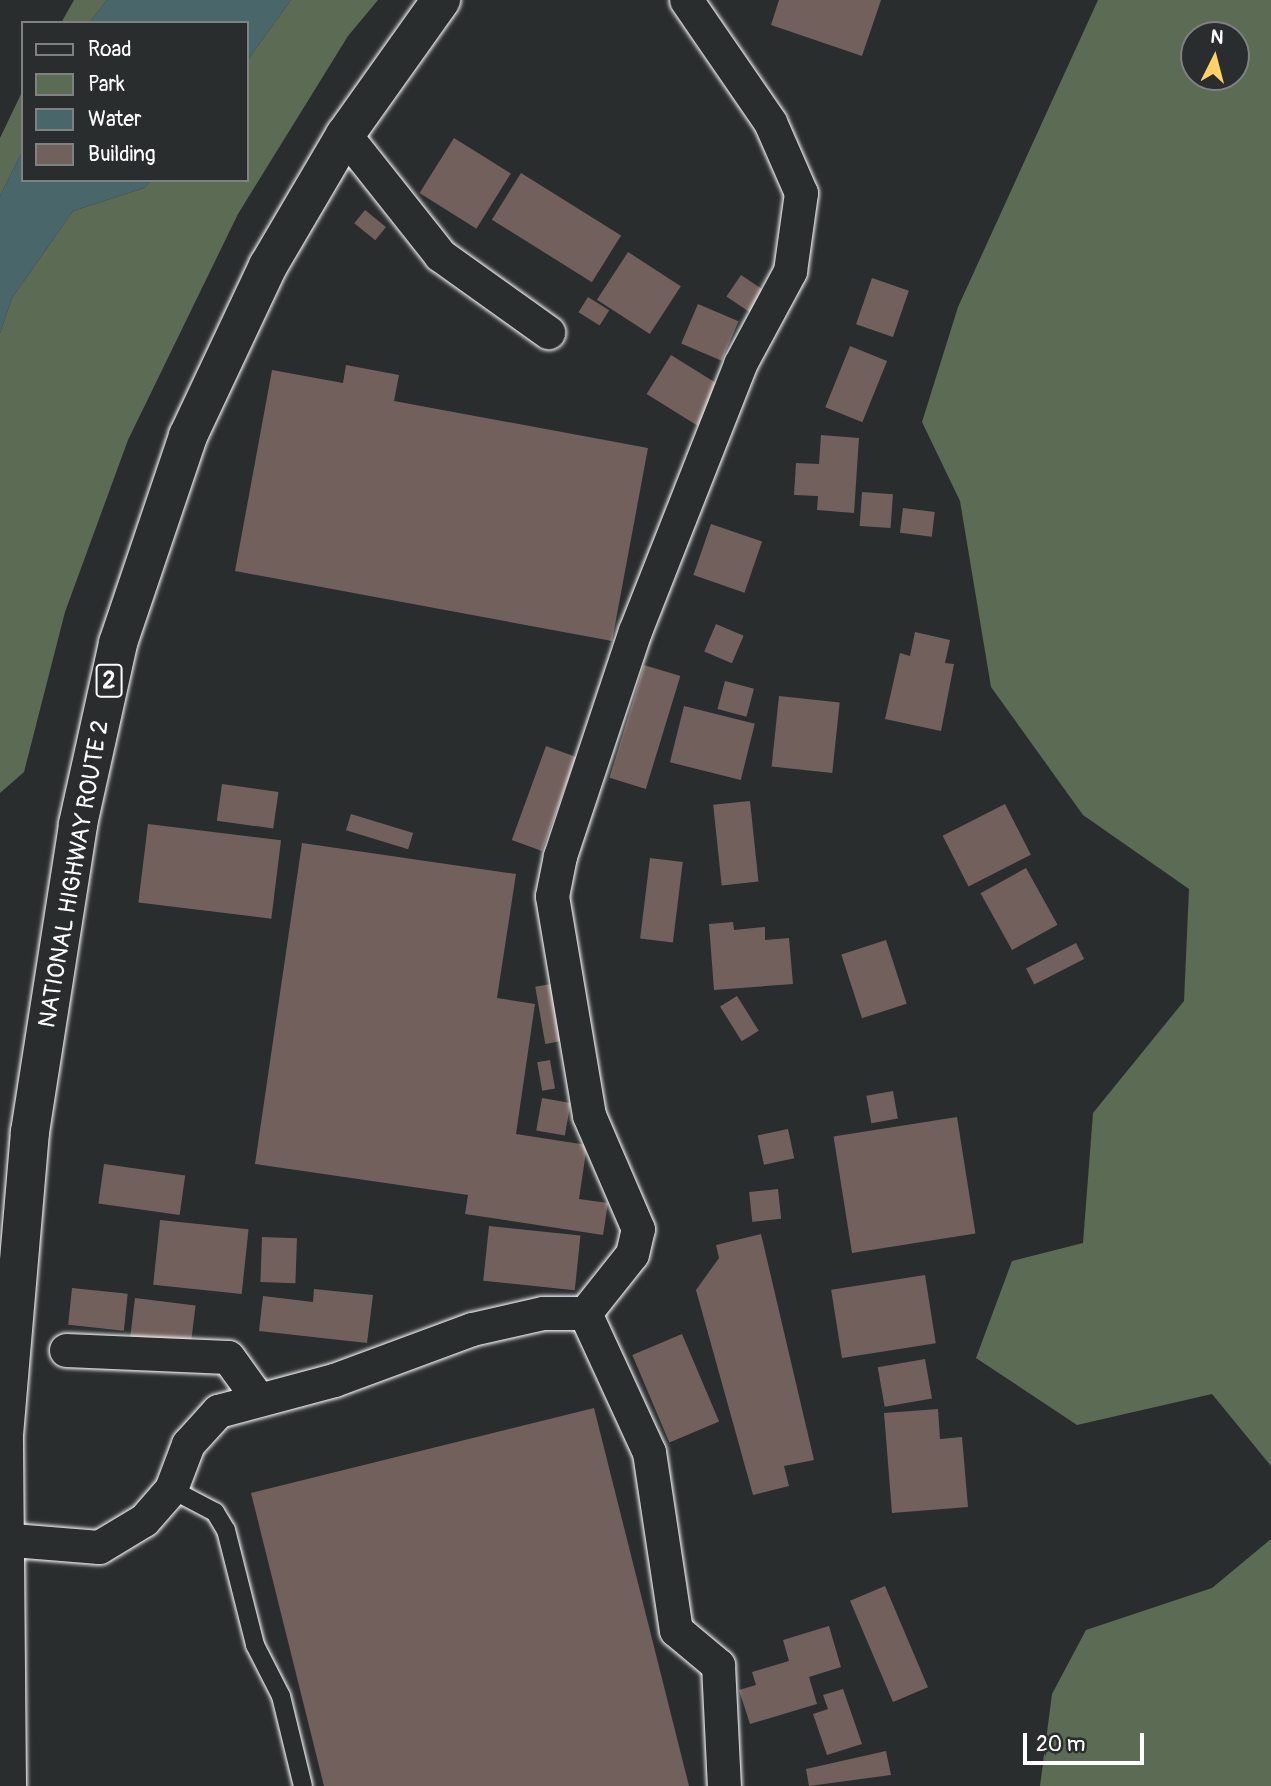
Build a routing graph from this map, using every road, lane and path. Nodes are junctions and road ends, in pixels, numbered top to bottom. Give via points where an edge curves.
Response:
1 (440, 0) edge
2 (685, 0) edge
3 (345, 135) junction
4 (548, 332) dead end
5 (585, 1313) junction
6 (66, 1350) dead end
7 (256, 1396) junction
8 (171, 1489) junction
9 (1, 1540) edge
10 (7, 1786) edge
11 (303, 1786) edge
12 (724, 1786) edge

1 - 3 highway, NATIONAL HIGHWAY ROUTE 2 / 2
2 - 5 street via 770,122 801,193 790,271 756,323 635,631 560,856 552,896 581,1076 612,1177 638,1229 632,1254
3 - 4 street via 440,255
3 - 9 highway, NATIONAL HIGHWAY ROUTE 2 / 2 via 268,267 188,436 118,643 78,824 30,1132
5 - 7 street via 543,1313 472,1329 334,1380
5 - 12 street via 649,1452 676,1630 718,1665
6 - 7 street via 228,1357
7 - 8 street via 218,1411 188,1444
8 - 9 street via 144,1520 99,1547
8 - 11 lane via 215,1512 226,1530 255,1645 281,1696
9 - 10 highway, NATIONAL HIGHWAY ROUTE 2 / 2

